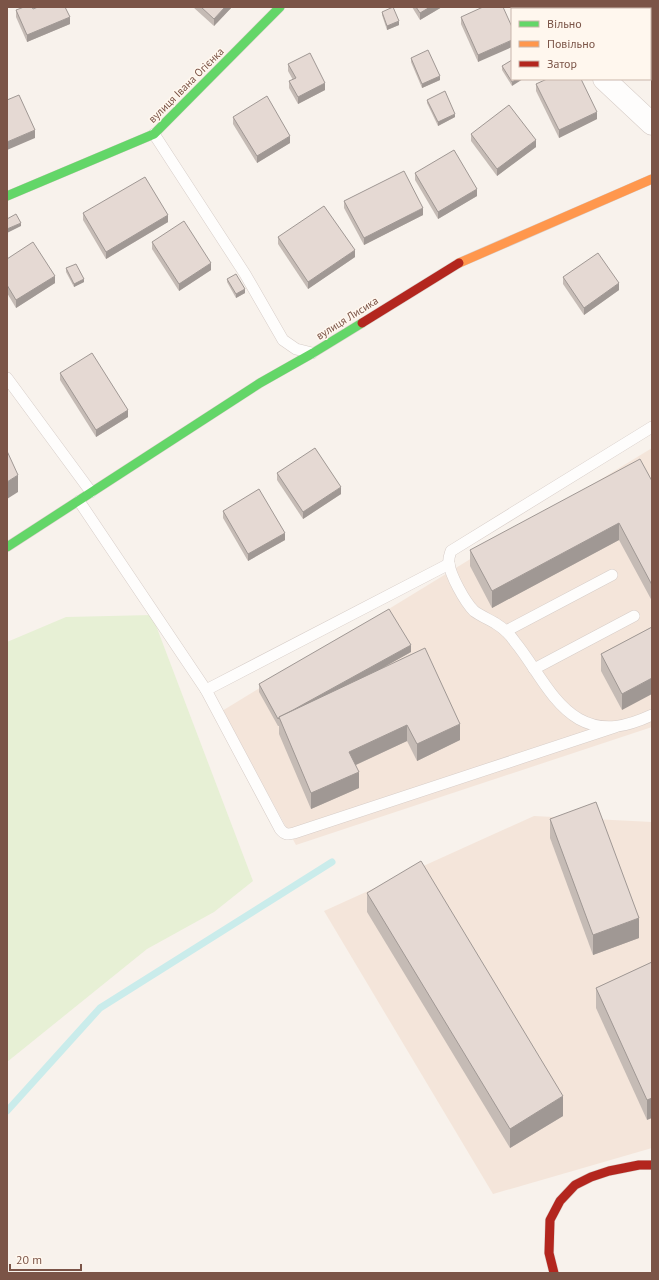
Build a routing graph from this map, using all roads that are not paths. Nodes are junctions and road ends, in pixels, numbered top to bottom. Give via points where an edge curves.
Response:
1 (280, 7) edge
2 (605, 80) edge
3 (652, 124) edge
4 (154, 134) junction
5 (652, 178) edge
6 (7, 196) edge
7 (313, 353) junction
8 (7, 378) edge
9 (652, 427) edge
10 (92, 492) junction
11 (74, 503) junction
12 (7, 547) edge
13 (449, 564) junction
14 (612, 575) dead end
15 (634, 616) dead end
16 (506, 631) junction
17 (534, 669) junction
18 (206, 690) junction
19 (652, 715) edge
20 (615, 728) junction
21 (652, 1165) edge
22 (554, 1273) edge

1 - 4 street, вулиця Івана Огієнка
2 - 3 street
4 - 6 street, вулиця Івана Огієнка
4 - 7 lane via 245,274 283,340 296,349
5 - 7 street, вулиця Лисика via 461,262
7 - 10 street, вулиця Лисика via 260,383
8 - 10 lane
9 - 13 lane via 451,551
10 - 11 street, вулиця Лисика
11 - 12 street, вулиця Лисика
11 - 18 lane
13 - 16 lane via 458,586 474,610
13 - 18 lane
14 - 16 lane
15 - 17 lane
16 - 17 lane
17 - 20 lane via 566,709 579,719 597,726
18 - 20 lane via 280,829 288,834
19 - 20 lane
21 - 22 street via 639,1165 591,1177 575,1186 560,1202 550,1220 549,1253

